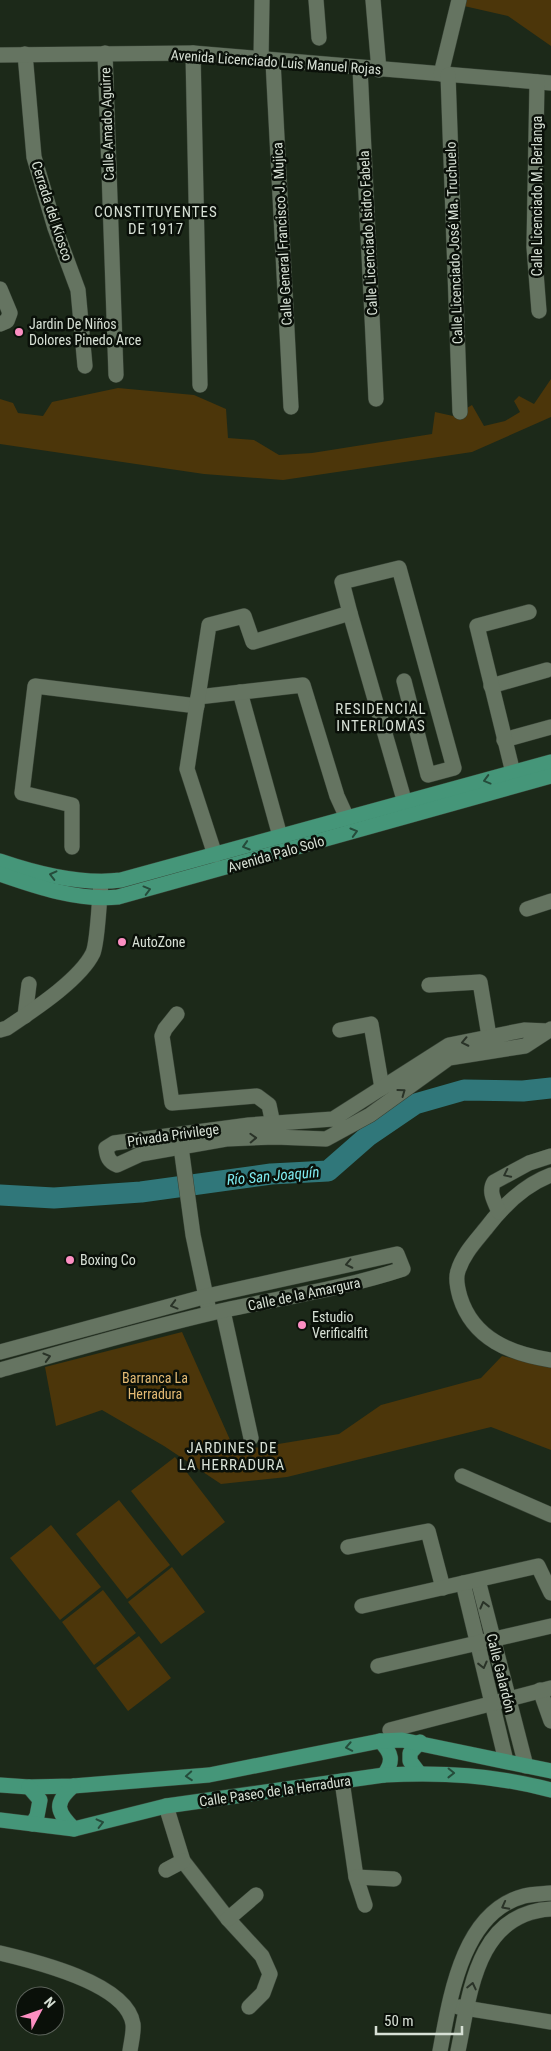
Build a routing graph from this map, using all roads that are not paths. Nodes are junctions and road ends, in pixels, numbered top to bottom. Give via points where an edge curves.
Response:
1 (262, 0) edge
2 (316, 0) edge
3 (373, 0) edge
4 (459, 0) edge
5 (319, 38) dead end
6 (105, 53) junction
7 (192, 53) junction
8 (25, 54) junction
9 (0, 55) edge
10 (267, 60) junction
11 (360, 68) junction
12 (379, 70) junction
13 (444, 75) junction
14 (544, 83) edge
15 (0, 289) edge
16 (539, 311) dead end
17 (1, 324) edge
18 (85, 366) dead end
19 (116, 374) dead end
20 (200, 386) dead end
21 (376, 399) dead end
22 (291, 407) dead end
23 (460, 412) dead end
24 (529, 612) dead end
25 (350, 613) junction
26 (547, 670) dead end
27 (404, 682) dead end
28 (490, 686) junction
29 (240, 692) junction
30 (197, 701) junction
31 (551, 727) edge
32 (504, 740) junction
33 (551, 762) edge
34 (444, 771) junction
35 (551, 776) edge
36 (515, 780) junction
37 (451, 790) junction
38 (405, 803) junction
39 (347, 818) junction
40 (280, 836) junction
41 (72, 846) dead end
42 (215, 855) junction
43 (0, 861) edge
44 (0, 874) edge
45 (101, 883) junction
46 (99, 899) junction
47 (551, 901) edge
48 (527, 909) dead end
49 (29, 984) dead end
50 (429, 986) dead end
51 (176, 1014) dead end
52 (25, 1016) junction
53 (0, 1030) edge
54 (340, 1030) dead end
55 (549, 1030) edge
56 (489, 1036) junction
57 (382, 1088) junction
58 (310, 1122) junction
59 (273, 1124) junction
60 (309, 1140) junction
61 (177, 1141) junction
62 (551, 1156) edge
63 (551, 1175) edge
64 (499, 1212) junction
65 (207, 1296) junction
66 (216, 1313) junction
67 (0, 1352) edge
68 (551, 1360) edge
69 (0, 1370) edge
70 (251, 1438) dead end
71 (462, 1476) dead end
72 (551, 1516) edge
73 (348, 1547) dead end
74 (470, 1582) junction
75 (443, 1588) junction
76 (551, 1593) edge
77 (362, 1606) dead end
78 (551, 1626) edge
79 (493, 1640) junction
80 (478, 1643) junction
81 (378, 1666) dead end
82 (546, 1689) edge
83 (508, 1699) junction
84 (492, 1703) junction
85 (551, 1721) edge
86 (385, 1735) junction
87 (420, 1742) junction
88 (506, 1761) junction
89 (526, 1766) junction
90 (551, 1771) edge
91 (419, 1773) junction
92 (384, 1775) junction
93 (342, 1781) junction
94 (0, 1786) edge
95 (73, 1786) junction
96 (29, 1788) junction
97 (551, 1790) edge
98 (166, 1806) junction
99 (0, 1820) edge
100 (32, 1824) junction
101 (74, 1829) junction
102 (183, 1861) junction
103 (166, 1870) dead end
104 (356, 1877) junction
105 (394, 1879) dead end
106 (551, 1893) edge
107 (256, 1895) dead end
108 (365, 1905) dead end
109 (551, 1909) edge
110 (228, 1919) junction
111 (0, 1953) edge
112 (450, 2005) junction
113 (249, 2007) dead end
114 (467, 2009) junction
115 (551, 2022) edge
116 (130, 2051) edge
117 (440, 2051) edge
118 (458, 2051) edge

1 - 10 street, Calle General Francisco J. Mujica
2 - 5 street
3 - 12 street
4 - 13 street, Calle Licenciado José Ma. Truchuelo
6 - 7 street, Avenida Licenciado Luis Manuel Rojas
6 - 8 street, Avenida Licenciado Luis Manuel Rojas
6 - 19 street, Calle Amado Aguirre
7 - 10 street, Avenida Licenciado Luis Manuel Rojas
7 - 20 street
8 - 9 street, Avenida Licenciado Luis Manuel Rojas
8 - 18 street, Cerrada del Kiosco via 34,157 78,290
10 - 11 street, Avenida Licenciado Luis Manuel Rojas
10 - 22 street, Calle General Francisco J. Mujica
11 - 12 street, Avenida Licenciado Luis Manuel Rojas
11 - 21 street, Calle Licenciado Isidro Fabela
12 - 13 street, Avenida Licenciado Luis Manuel Rojas
13 - 14 street, Avenida Licenciado Luis Manuel Rojas
13 - 23 street, Calle Licenciado José Ma. Truchuelo
14 - 16 street, Calle Licenciado M. Berlanga via 534,247
15 - 17 street via 10,312 9,318
24 - 28 street via 477,626
25 - 30 street via 253,642 244,616 209,626
25 - 34 street via 342,582 399,568 454,768
25 - 38 street
26 - 28 street
27 - 34 street via 428,775
28 - 32 street
29 - 30 street
29 - 39 street via 303,685
29 - 40 street
30 - 41 street via 35,686 22,793 72,805
30 - 42 street via 186,769
31 - 32 street
32 - 36 street
33 - 36 main road, Avenida Palo Solo
34 - 37 street
35 - 36 main road, Avenida Palo Solo
36 -> 37 main road, Avenida Palo Solo
46 -> 36 main road, Avenida Palo Solo via 142,892
37 - 38 main road, Avenida Palo Solo
38 - 39 main road, Avenida Palo Solo
39 - 40 main road, Avenida Palo Solo
40 -> 42 main road, Avenida Palo Solo
42 - 45 main road, Avenida Palo Solo
45 -> 43 main road, Avenida Palo Solo via 70,879
44 - 46 main road, Avenida Palo Solo
45 - 46 street
46 - 52 street via 93,952 70,980
47 - 48 street
49 - 52 street
50 - 56 street via 480,982
51 - 59 street via 162,1036 172,1103 257,1096 269,1105
52 - 53 street
54 - 57 street via 371,1024
55 - 56 street, Privada Privilege
60 -> 55 street, Privada Privilege via 326,1139 370,1115 449,1058 525,1046
56 -> 57 street, Privada Privilege via 448,1045
57 - 58 street, Privada Privilege via 333,1119
58 - 59 street, Privada Privilege
58 - 60 street via 314,1136
59 - 61 street, Privada Privilege
61 -> 60 street, Privada Privilege via 275,1137
61 - 65 street
62 -> 64 street via 494,1182 492,1196
63 - 64 street via 525,1188
64 - 68 street via 463,1259 457,1274 464,1309 476,1328 496,1343 530,1357
65 - 66 street
66 -> 65 street, Calle de la Amargura via 403,1269 397,1254
65 -> 67 street, Calle de la Amargura
69 -> 66 street, Calle de la Amargura
66 - 70 street
71 - 72 street
73 - 75 street via 428,1531
74 - 75 street
74 - 76 street via 538,1566
79 -> 74 street, Calle Galardón
74 - 80 street, Calle Galardón
75 - 77 street
78 - 79 street
79 - 80 street
79 - 83 street, Calle Galardón
80 - 81 street
80 -> 84 street, Calle Galardón
82 - 83 street
82 - 85 street
83 - 84 street
83 - 89 street, Calle Galardón
84 - 86 street
84 - 88 street, Calle Galardón
86 - 87 main road, Calle Paseo de la Herradura
86 - 92 main road via 392,1755
86 -> 95 main road, Calle Paseo de la Herradura via 209,1775
87 - 88 main road, Calle Paseo de la Herradura
87 - 91 main road via 410,1753 410,1761
88 - 89 main road, Calle Paseo de la Herradura
89 - 90 main road, Calle Paseo de la Herradura
91 - 92 main road, Calle Paseo de la Herradura
91 -> 97 main road, Calle Paseo de la Herradura via 474,1775
92 - 93 main road, Calle Paseo de la Herradura
93 - 98 main road, Calle Paseo de la Herradura
93 - 104 street
94 - 96 main road, Calle Paseo de la Herradura
95 - 96 main road, Calle Paseo de la Herradura
95 - 101 main road via 62,1796 59,1810
96 - 100 main road via 40,1800
101 -> 98 main road, Calle Paseo de la Herradura
98 - 102 street
99 - 100 main road, Calle Paseo de la Herradura
100 - 101 main road, Calle Paseo de la Herradura
102 - 103 street
102 - 110 street
104 - 105 street
104 - 108 street
106 -> 112 street via 523,1896 496,1910 480,1926 466,1948
107 - 110 street
114 -> 109 street via 480,1958 493,1938 509,1923 533,1910
110 - 113 street via 262,1956 270,1974 263,1993
111 - 116 street via 108,1990 122,2003 133,2024
112 - 114 street
112 - 117 street
114 - 115 street
114 - 118 street

